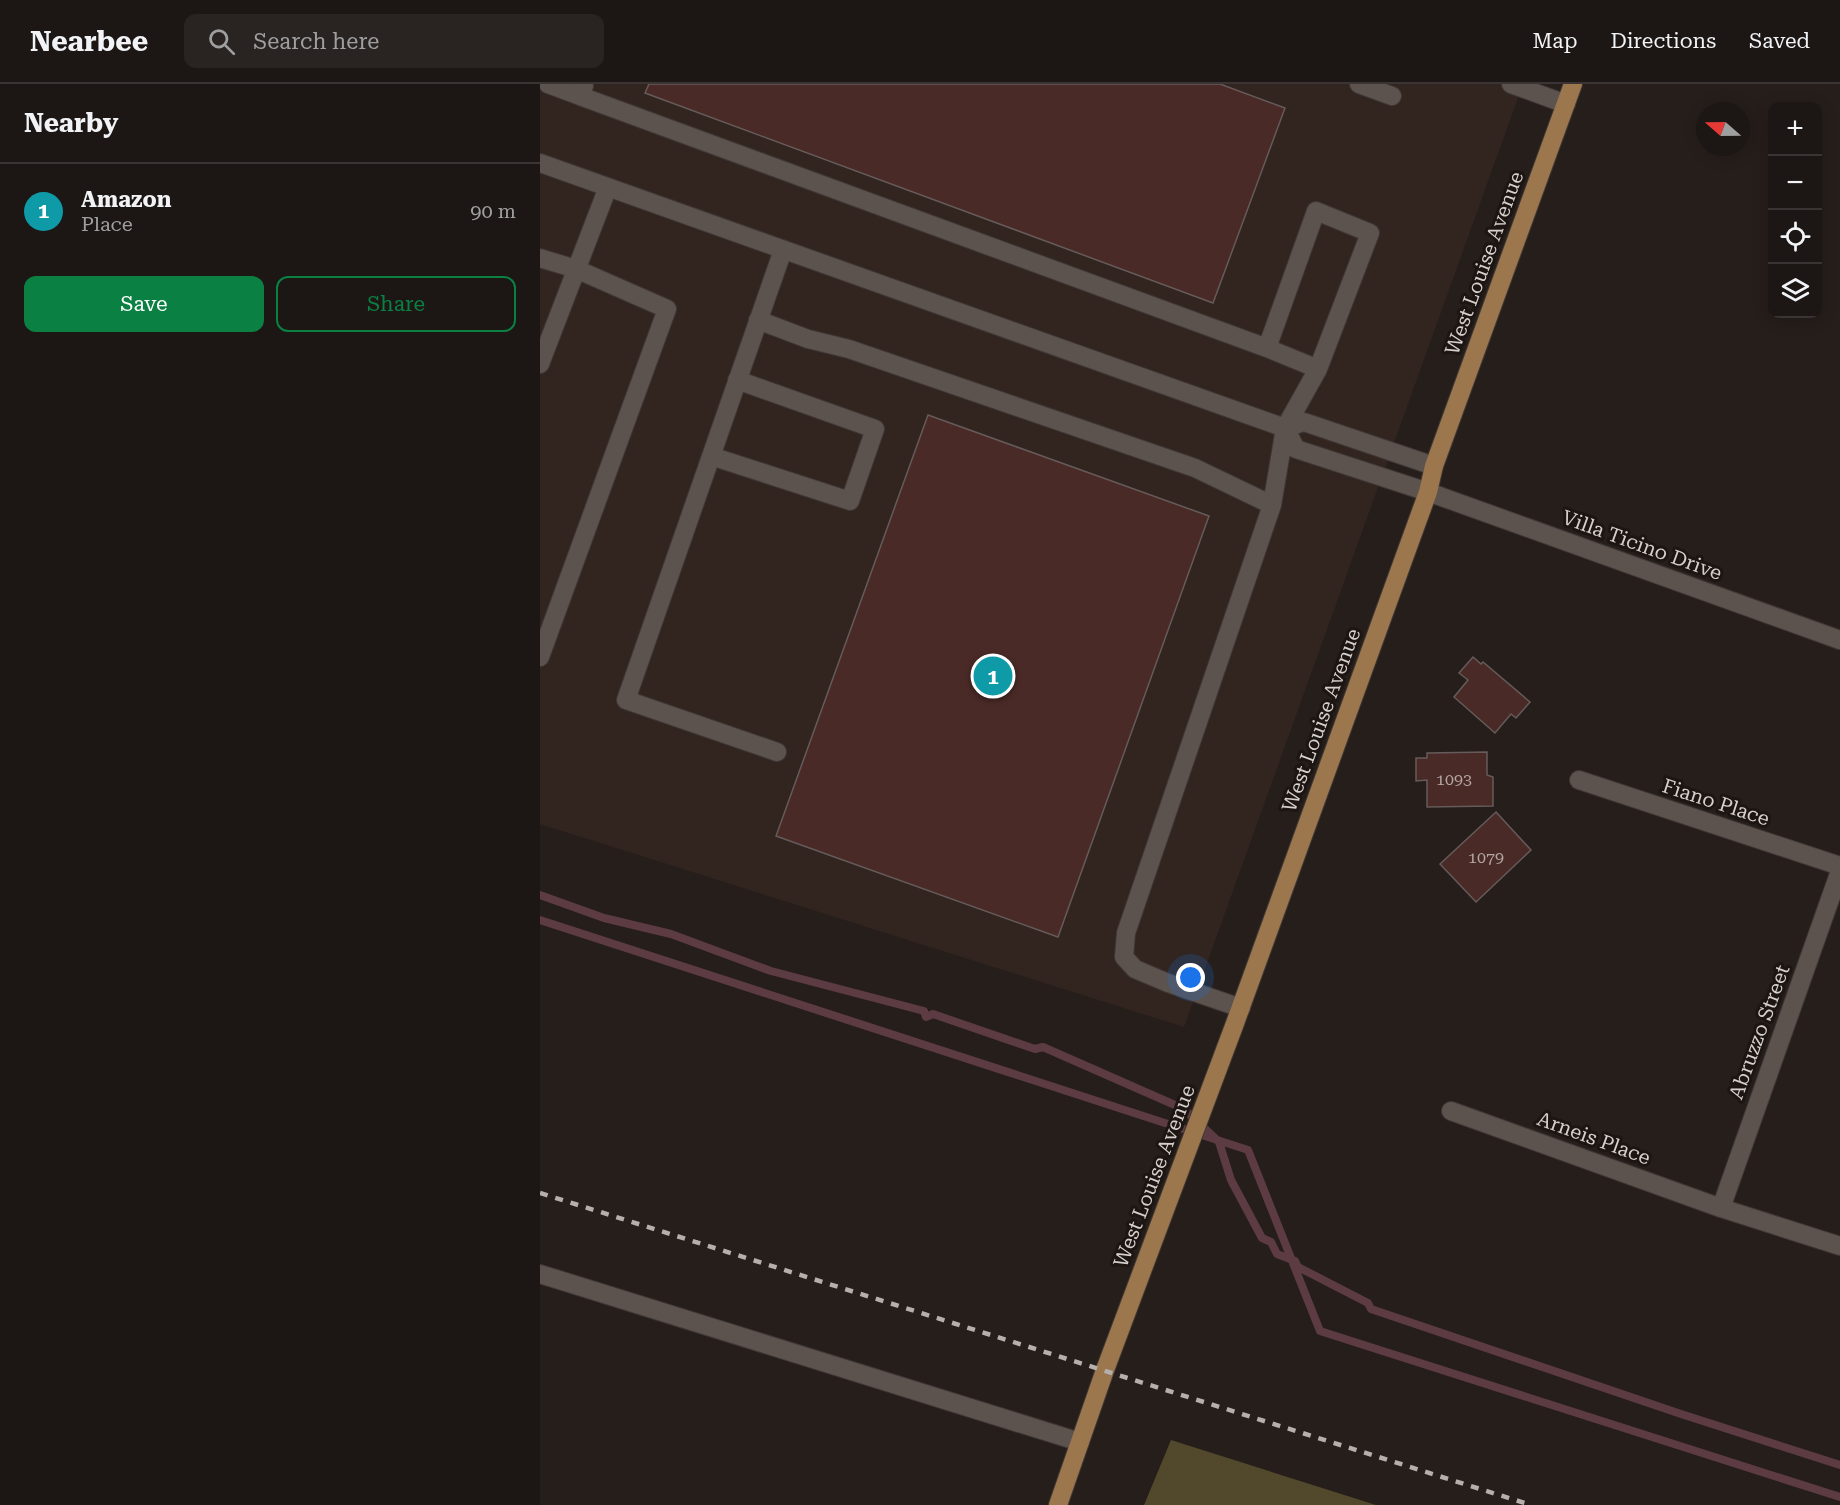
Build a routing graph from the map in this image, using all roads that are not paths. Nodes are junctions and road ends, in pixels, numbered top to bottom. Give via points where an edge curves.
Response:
1 (548, 84) edge
2 (1359, 84) edge
3 (1511, 84) edge
4 (1573, 84) edge
5 (582, 90) edge
6 (1392, 96) dead end
7 (1566, 104) junction
8 (540, 164) edge
9 (608, 188) junction
10 (783, 250) junction
11 (540, 258) edge
12 (576, 269) junction
13 (758, 320) junction
14 (1267, 348) junction
15 (540, 364) edge
16 (1318, 369) junction
17 (737, 380) junction
18 (1285, 428) junction
19 (711, 456) junction
20 (1434, 466) junction
21 (1428, 492) junction
22 (1272, 505) junction
23 (1840, 640) edge
24 (540, 657) edge
25 (777, 752) dead end
26 (1579, 780) dead end
27 (1840, 866) edge
28 (1840, 871) edge
29 (1241, 1008) junction
30 (1452, 1111) dead end
31 (1721, 1208) junction
32 (1840, 1246) edge
33 (540, 1274) edge
34 (1080, 1442) junction
35 (1058, 1505) edge

1 - 5 street
2 - 6 street
3 - 7 street
4 - 7 main road, West Louise Avenue
5 - 14 street
7 - 20 main road, West Louise Avenue
8 - 9 street
9 - 10 street
9 - 12 street
10 - 13 street
10 - 18 street
11 - 12 street
12 - 15 street
12 - 24 street via 667,309
13 - 17 street
13 - 22 street via 1195,468
14 - 16 street
14 - 16 street via 1316,211 1370,233
16 - 18 street
17 - 19 street
17 - 19 street via 875,429 850,501
18 - 20 street via 1304,422
18 - 21 street, Villa Ticino Drive via 1296,448
18 - 22 street
19 - 25 street via 626,700
20 - 21 main road, West Louise Avenue
21 - 23 street, Villa Ticino Drive
21 - 29 main road, West Louise Avenue
22 - 29 street via 1126,933 1124,957 1135,969
26 - 27 street, Fiano Place
28 - 31 street, Abruzzo Street
29 - 34 main road, West Louise Avenue
30 - 31 street, Arneis Place
31 - 32 street, Arneis Place
33 - 34 street
34 - 35 main road, West Louise Avenue

